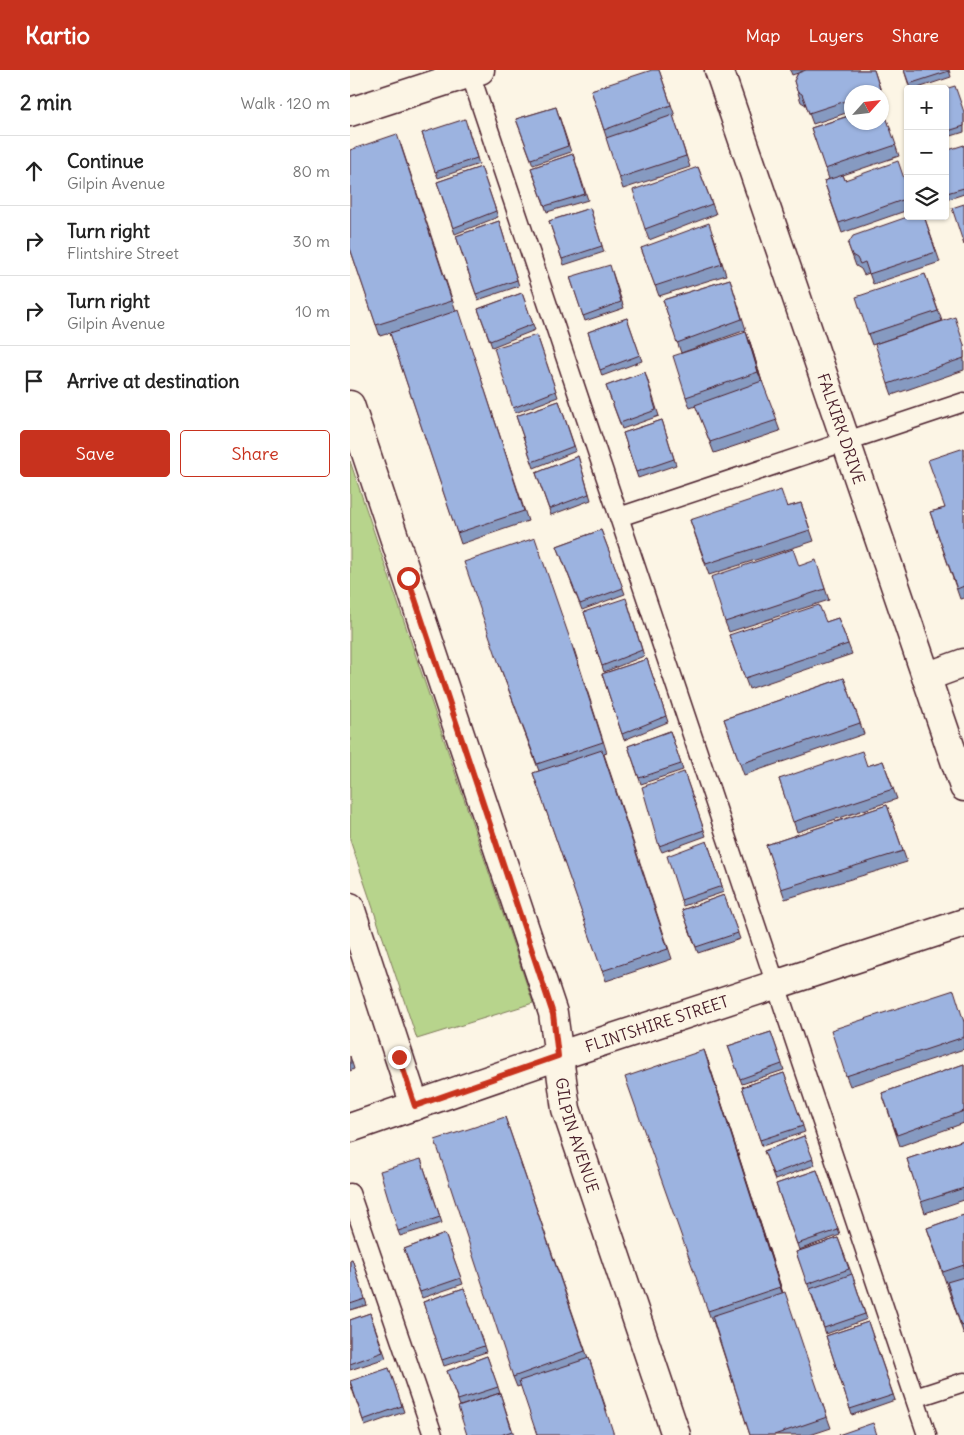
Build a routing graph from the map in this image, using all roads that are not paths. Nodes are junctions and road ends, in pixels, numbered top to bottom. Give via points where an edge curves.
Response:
1 (719, 70) edge
2 (473, 71) edge
3 (350, 112) edge
4 (964, 402) edge
5 (350, 405) edge
6 (846, 442) junction
7 (619, 517) junction
8 (964, 664) edge
9 (926, 677) junction
10 (964, 787) edge
11 (350, 907) edge
12 (964, 923) edge
13 (776, 986) junction
14 (558, 1056) junction
15 (415, 1106) junction
16 (350, 1128) edge
17 (350, 1193) edge
18 (964, 1382) edge
19 (915, 1398) junction
20 (433, 1435) edge
21 (676, 1435) edge
22 (927, 1435) edge

1 - 6 street, FALKIRK DRIVE
2 - 3 street
2 - 7 lane
4 - 6 lane
5 - 14 street, GILPIN AVENUE via 553,1014
6 - 7 lane
6 - 9 street, FALKIRK DRIVE
7 - 13 lane
8 - 9 street
9 - 10 street, FALKIRK DRIVE
11 - 15 street
12 - 13 street, FLINTSHIRE STREET
13 - 14 street, FLINTSHIRE STREET
13 - 19 lane
14 - 15 street, FLINTSHIRE STREET
14 - 21 street, GILPIN AVENUE via 566,1110
15 - 16 street, FLINTSHIRE STREET
17 - 20 lane
18 - 19 lane
19 - 22 lane

